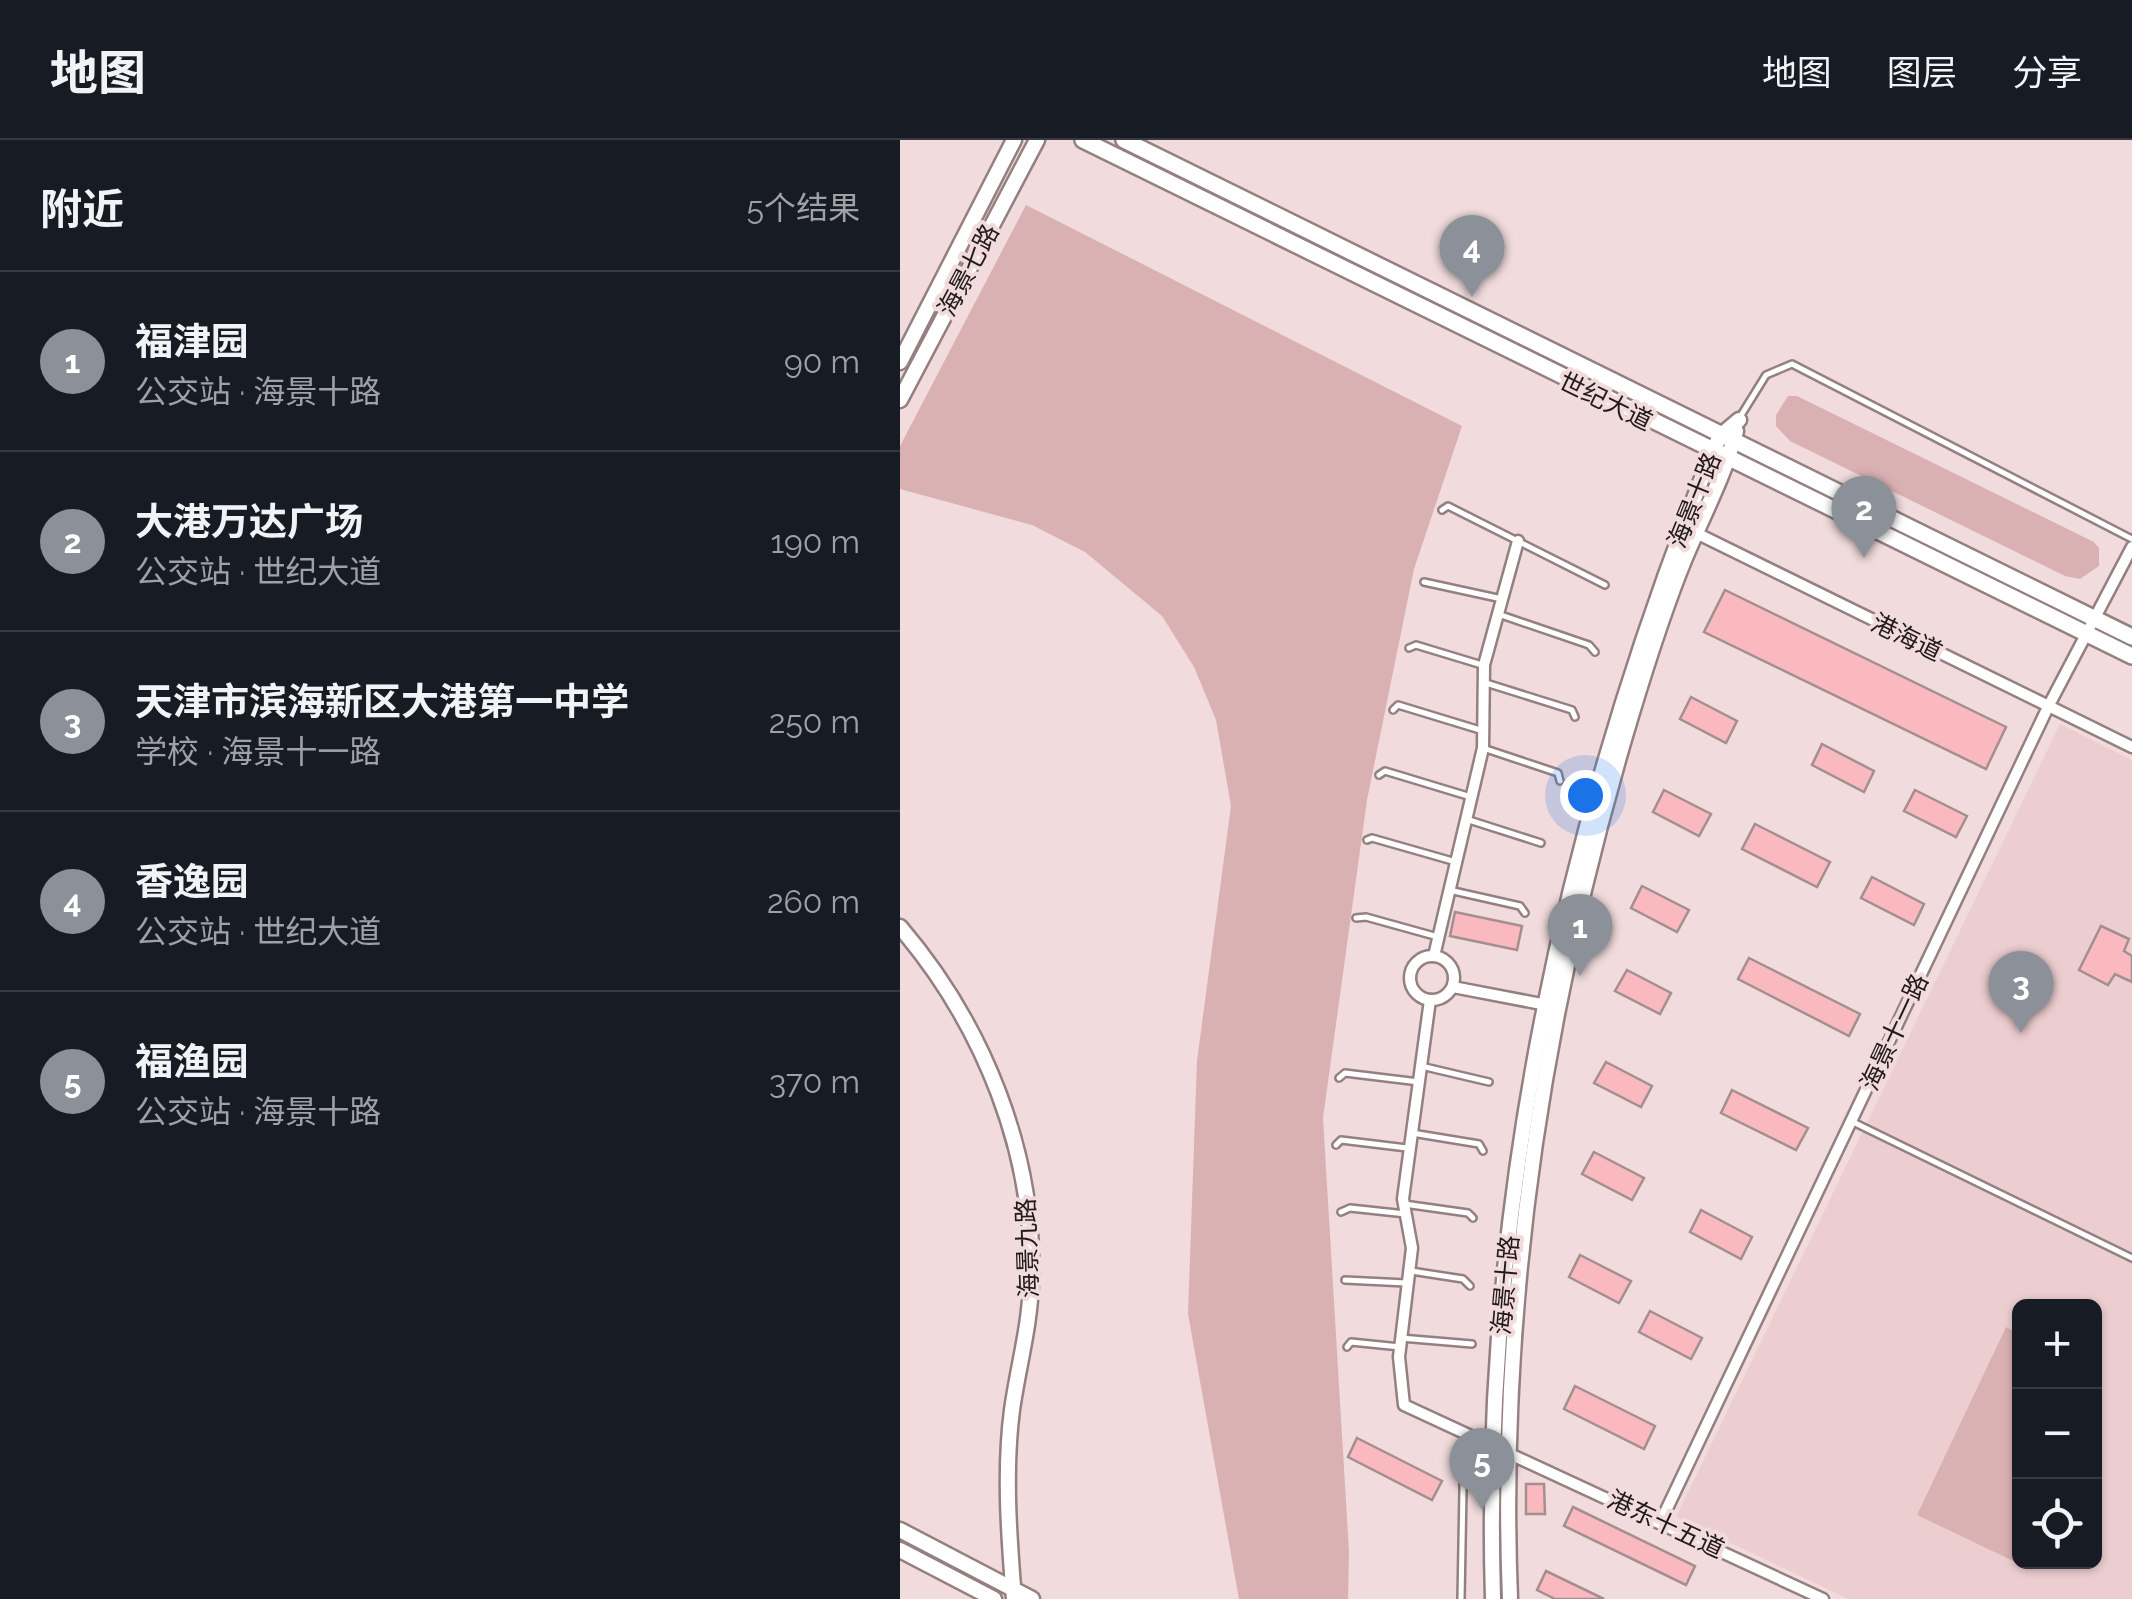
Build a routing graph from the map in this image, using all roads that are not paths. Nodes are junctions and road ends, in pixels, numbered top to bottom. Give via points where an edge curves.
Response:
1 (1014, 140) edge
2 (1037, 140) edge
3 (1083, 140) edge
4 (1124, 140) edge
5 (900, 362) edge
6 (900, 400) edge
7 (1739, 420) joint
8 (1727, 439) junction
9 (1719, 457) junction
10 (1442, 510) dead end
11 (1689, 530) junction
12 (2132, 539) edge
13 (1518, 541) junction
14 (2132, 547) edge
15 (1424, 582) dead end
16 (1605, 585) dead end
17 (1502, 599) junction
18 (1498, 614) junction
19 (2094, 618) junction
20 (2085, 634) junction
21 (2132, 637) edge
22 (1409, 648) dead end
23 (1595, 652) dead end
24 (2132, 656) edge
25 (1484, 665) junction
26 (1484, 682) junction
27 (2048, 708) junction
28 (1393, 710) dead end
29 (1575, 716) dead end
30 (1483, 731) junction
31 (2132, 747) edge
32 (1483, 748) junction
33 (1379, 775) dead end
34 (1560, 781) dead end
35 (1471, 797) junction
36 (1466, 819) junction
37 (1367, 840) dead end
38 (1541, 843) dead end
39 (1456, 862) junction
40 (1450, 890) junction
41 (1524, 913) dead end
42 (1356, 918) dead end
43 (900, 927) edge
44 (900, 936) edge
45 (1438, 937) junction
46 (1434, 956) junction
47 (1452, 987) junction
48 (1430, 1000) junction
49 (1551, 1006) junction
50 (1421, 1066) junction
51 (1339, 1078) dead end
52 (1419, 1082) junction
53 (1489, 1082) dead end
54 (1851, 1121) junction
55 (1412, 1133) junction
56 (1336, 1144) dead end
57 (1410, 1148) junction
58 (1483, 1151) dead end
59 (1405, 1209) junction
60 (1340, 1212) dead end
61 (1472, 1218) dead end
62 (2132, 1258) edge
63 (1408, 1277) junction
64 (1344, 1280) dead end
65 (1470, 1286) dead end
66 (1401, 1342) junction
67 (1472, 1344) dead end
68 (1347, 1347) dead end
69 (1464, 1435) junction
70 (1501, 1448) junction
71 (1661, 1521) junction
72 (900, 1530) edge
73 (900, 1550) edge
74 (1011, 1594) edge
75 (994, 1599) edge
76 (1032, 1599) edge
77 (1461, 1599) edge
78 (1493, 1599) edge
79 (1510, 1599) edge
80 (1823, 1599) edge

1 - 5 street, 海景七路
2 - 6 street, 海景七路
3 - 9 main road, 世纪大道
4 - 8 main road, 世纪大道
7 - 8 street, 海景十路
7 - 12 lane via 1766,375 1792,364
8 - 9 street, 海景十路
8 - 19 main road, 世纪大道
9 - 11 street, 海景十路
9 - 20 main road, 世纪大道
10 - 13 lane via 1448,506
11 - 27 street, 港海道
11 - 49 street, 海景十路
13 - 16 lane
13 - 17 street
14 - 19 street, 海景十一路
15 - 17 lane
17 - 18 street
18 - 23 lane
18 - 25 street
19 - 20 street, 海景十一路
19 - 21 main road, 世纪大道
20 - 24 main road, 世纪大道
20 - 27 street, 海景十一路
22 - 25 lane
25 - 26 street
26 - 29 lane
26 - 30 street
27 - 31 street, 港海道
27 - 54 street, 海景十一路
28 - 30 lane via 1398,706
30 - 32 street
32 - 34 lane via 1558,772
32 - 35 street
33 - 35 lane via 1385,770
35 - 36 street
36 - 38 lane
36 - 39 street
37 - 39 lane
39 - 40 street
40 - 41 lane via 1520,906
40 - 45 street
42 - 45 lane
43 - 74 street, 海景九路 via 949,995 985,1063 1026,1188 1032,1281 1011,1428
44 - 74 street, 海景九路 via 977,1060 1019,1187 1024,1286 1003,1463
45 - 46 street
46 - 47 street via 1451,967
46 - 48 street via 1420,960 1410,977 1418,995
47 - 48 street
47 - 49 street
48 - 50 street
49 - 70 street, 海景十路
50 - 52 street
50 - 53 lane
51 - 52 lane via 1345,1073
52 - 55 street
54 - 62 lane
54 - 71 street, 海景十一路
55 - 57 street
55 - 58 lane via 1480,1144
56 - 57 lane
57 - 59 street
59 - 60 lane
59 - 61 lane
59 - 63 street via 1412,1248
63 - 64 lane
63 - 65 lane
63 - 66 street
66 - 67 lane
66 - 68 lane
66 - 69 street, 港东十五道 via 1404,1404
69 - 70 street, 港东十五道
69 - 77 lane
70 - 71 street, 港东十五道
70 - 78 street, 海景十路
70 - 79 street, 海景十路
71 - 80 street, 港东十五道
72 - 74 street
73 - 75 street
74 - 76 street

